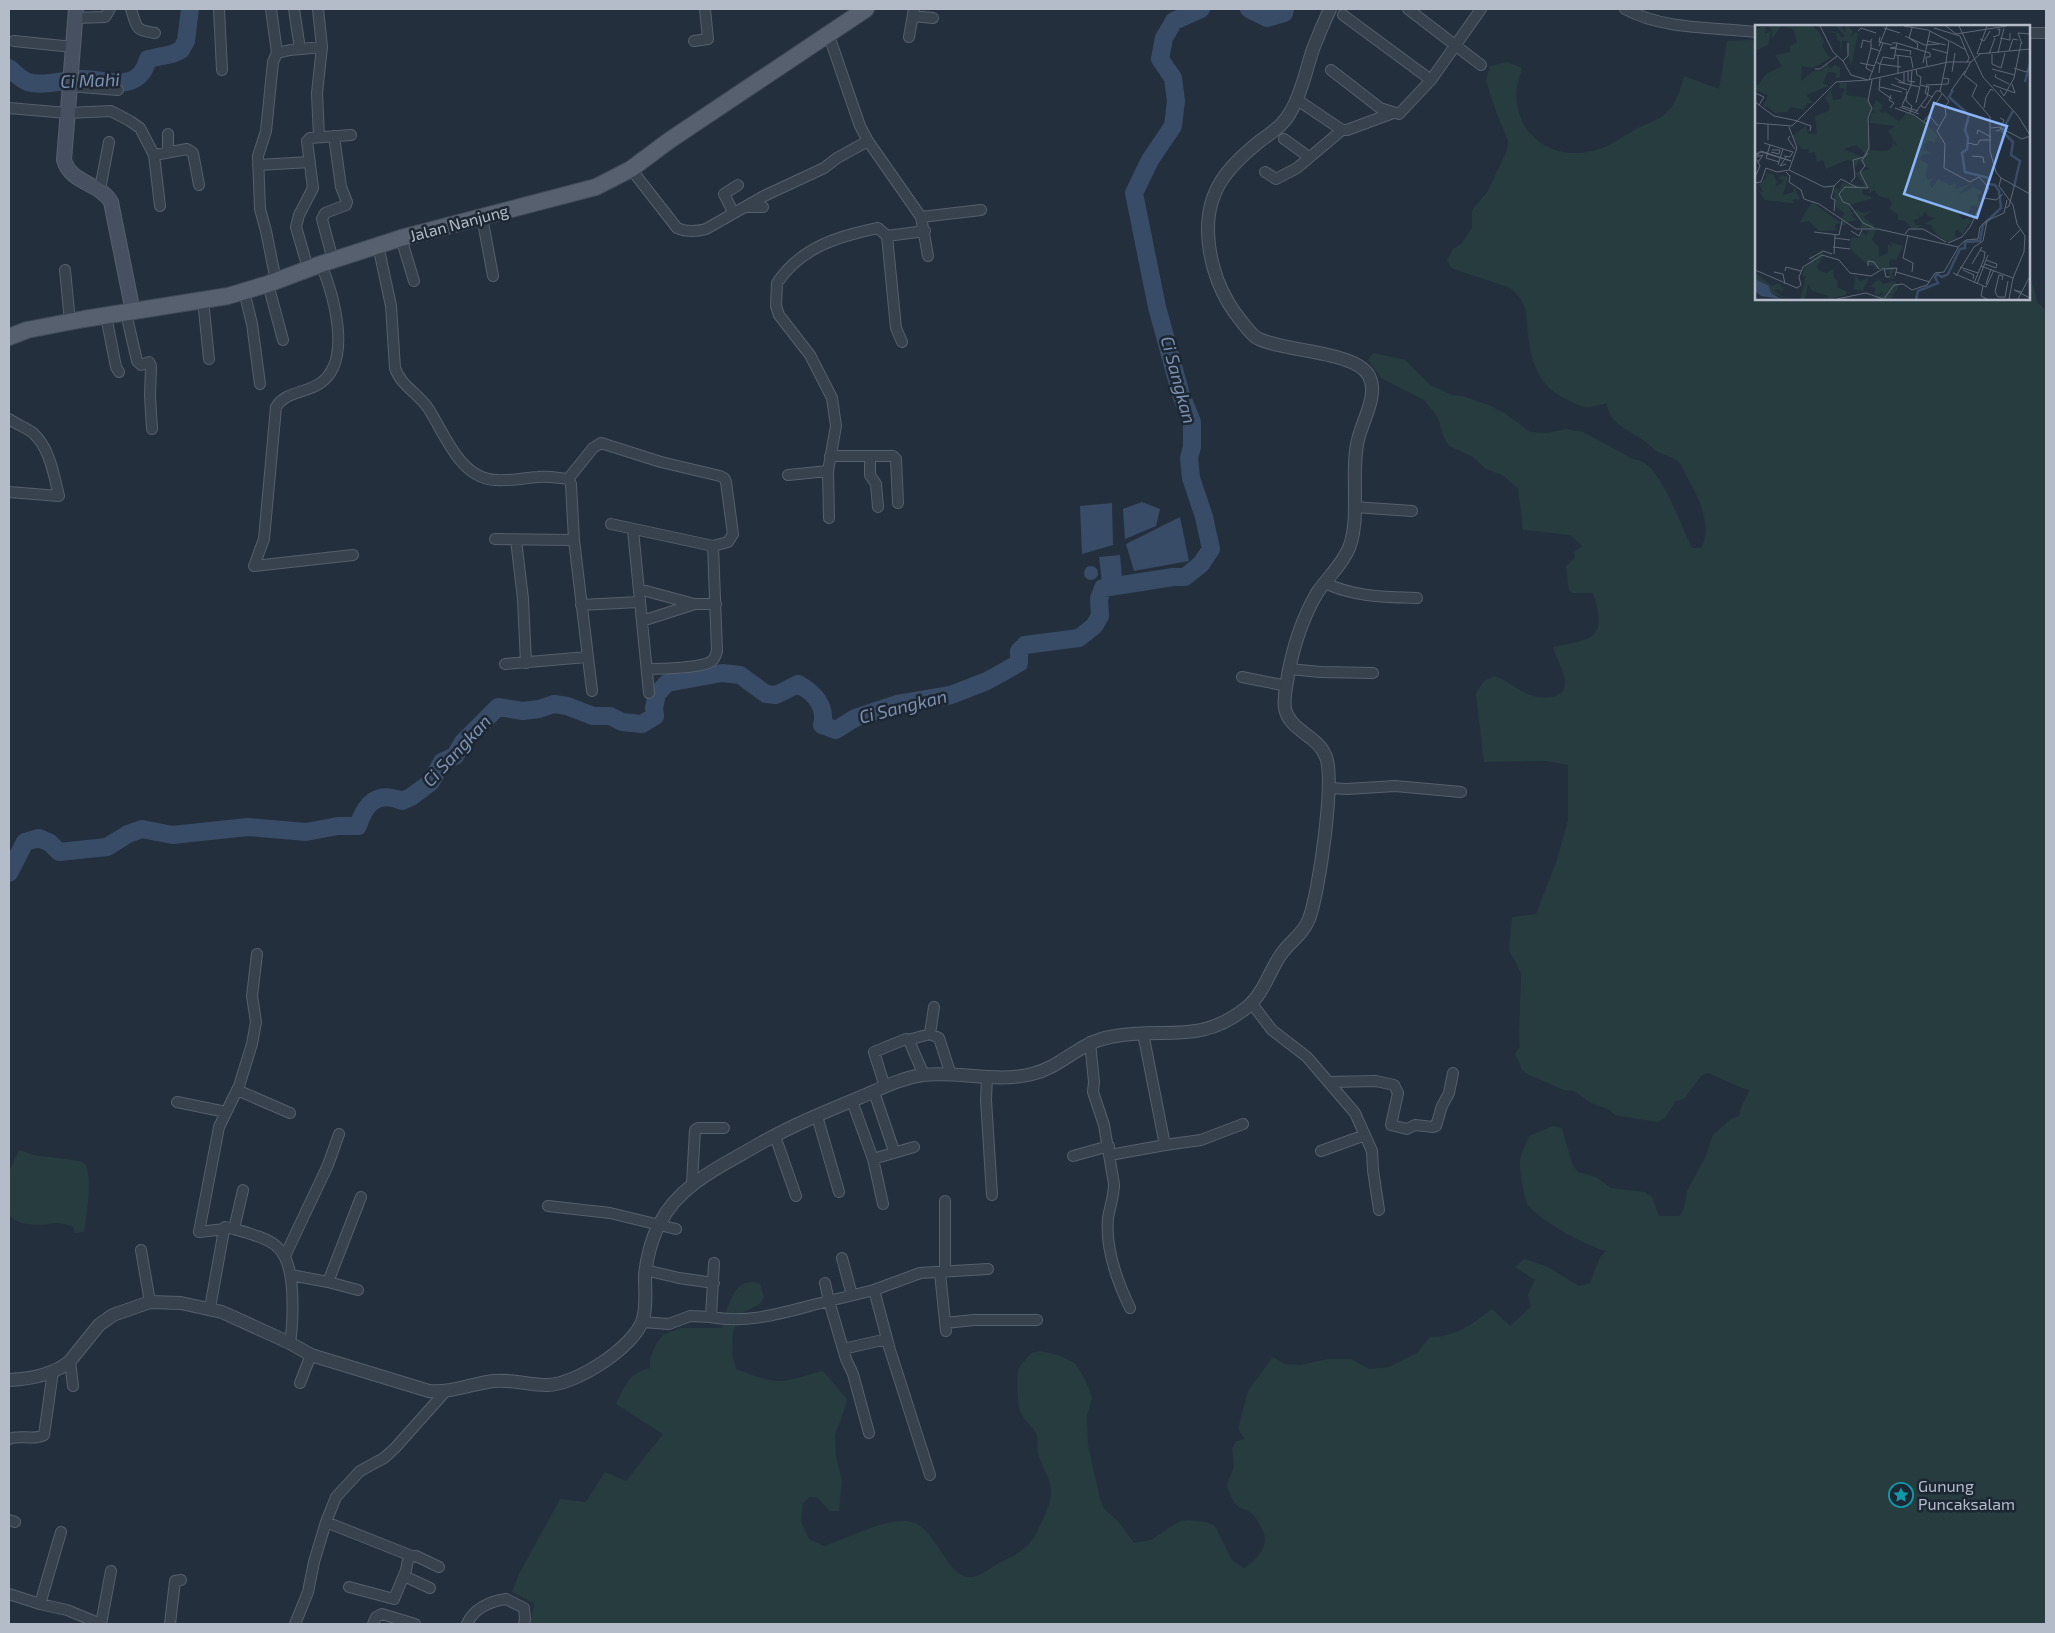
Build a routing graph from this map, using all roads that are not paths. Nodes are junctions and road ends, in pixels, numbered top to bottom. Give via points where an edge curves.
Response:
1 (110, 9) edge
2 (131, 9) edge
3 (219, 9) edge
4 (271, 9) edge
5 (294, 9) edge
6 (318, 9) edge
7 (705, 9) edge
8 (866, 9) edge
9 (1330, 9) edge
10 (1408, 9) edge
11 (1481, 9) edge
12 (1625, 9) edge
13 (913, 12) edge
14 (75, 13) edge
15 (1343, 15) dead end
16 (933, 18) dead end
17 (1755, 32) edge
18 (155, 33) dead end
19 (828, 33) junction
20 (2030, 33) edge
21 (2046, 34) edge
22 (909, 37) dead end
23 (14, 41) dead end
24 (694, 41) dead end
25 (1456, 44) junction
26 (72, 47) junction
27 (322, 47) junction
28 (300, 49) junction
29 (277, 53) junction
30 (1481, 65) dead end
31 (222, 70) dead end
32 (1331, 70) dead end
33 (1431, 80) junction
34 (70, 82) junction
35 (118, 90) dead end
36 (1302, 103) dead end
37 (9, 108) edge
38 (67, 113) junction
39 (1393, 113) junction
40 (1342, 130) junction
41 (168, 134) dead end
42 (351, 135) dead end
43 (334, 136) junction
44 (319, 137) junction
45 (1284, 139) dead end
46 (868, 141) junction
47 (110, 142) dead end
48 (168, 152) junction
49 (154, 155) junction
50 (1309, 157) junction
51 (310, 162) junction
52 (258, 165) junction
53 (631, 169) junction
54 (1265, 172) dead end
55 (199, 184) dead end
56 (738, 185) dead end
57 (100, 189) junction
58 (160, 206) dead end
59 (744, 207) junction
60 (763, 207) dead end
61 (981, 210) dead end
62 (733, 212) junction
63 (482, 217) junction
64 (921, 217) junction
65 (925, 231) junction
66 (887, 236) junction
67 (401, 238) junction
68 (378, 245) junction
69 (928, 256) dead end
70 (321, 264) junction
71 (65, 270) dead end
72 (493, 276) dead end
73 (414, 281) dead end
74 (272, 283) junction
75 (244, 291) junction
76 (202, 300) junction
77 (130, 312) junction
78 (106, 316) junction
79 (70, 322) junction
80 (9, 337) edge
81 (283, 340) dead end
82 (902, 342) dead end
83 (209, 359) dead end
84 (119, 372) dead end
85 (260, 384) dead end
86 (9, 420) edge
87 (152, 429) dead end
88 (830, 456) junction
89 (870, 456) junction
90 (828, 471) junction
91 (788, 475) dead end
92 (568, 479) junction
93 (12, 495) edge
94 (898, 503) dead end
95 (878, 507) dead end
96 (1354, 507) junction
97 (1412, 511) dead end
98 (829, 518) dead end
99 (611, 524) dead end
100 (633, 530) junction
101 (495, 539) dead end
102 (516, 540) junction
103 (574, 540) junction
104 (714, 546) junction
105 (353, 555) dead end
106 (1325, 582) junction
107 (639, 589) junction
108 (1417, 598) dead end
109 (639, 602) junction
110 (581, 604) junction
111 (695, 604) junction
112 (716, 604) junction
113 (642, 621) junction
114 (587, 657) junction
115 (526, 663) junction
116 (505, 664) dead end
117 (648, 669) junction
118 (1289, 669) junction
119 (1373, 673) dead end
120 (1242, 677) dead end
121 (1287, 686) junction
122 (592, 691) dead end
123 (649, 693) dead end
124 (1329, 788) junction
125 (1461, 792) dead end
126 (257, 954) dead end
127 (1252, 1004) junction
128 (934, 1007) dead end
129 (1143, 1032) junction
130 (930, 1034) junction
131 (908, 1040) junction
132 (1090, 1042) junction
133 (1453, 1073) dead end
134 (924, 1075) junction
135 (951, 1075) junction
136 (987, 1076) junction
137 (1329, 1082) junction
138 (880, 1089) junction
139 (237, 1090) junction
140 (852, 1101) junction
141 (178, 1102) dead end
142 (226, 1112) junction
143 (290, 1113) dead end
144 (817, 1116) junction
145 (1243, 1124) dead end
146 (724, 1128) dead end
147 (339, 1134) dead end
148 (1365, 1135) junction
149 (774, 1136) junction
150 (1165, 1145) junction
151 (914, 1147) dead end
152 (893, 1148) dead end
153 (1109, 1151) junction
154 (1321, 1151) dead end
155 (1073, 1156) dead end
156 (873, 1159) junction
157 (692, 1183) junction
158 (243, 1190) dead end
159 (839, 1192) dead end
160 (992, 1194) dead end
161 (796, 1196) dead end
162 (360, 1197) dead end
163 (945, 1200) dead end
164 (883, 1204) dead end
165 (548, 1206) dead end
166 (1379, 1210) dead end
167 (659, 1224) junction
168 (676, 1229) dead end
169 (227, 1232) junction
170 (141, 1250) dead end
171 (286, 1256) junction
172 (842, 1258) dead end
173 (714, 1264) dead end
174 (988, 1269) dead end
175 (646, 1270) junction
176 (943, 1273) junction
177 (291, 1275) junction
178 (328, 1282) junction
179 (714, 1283) junction
180 (824, 1283) dead end
181 (358, 1290) dead end
182 (874, 1290) junction
183 (852, 1295) junction
184 (829, 1301) junction
185 (150, 1302) junction
186 (210, 1308) junction
187 (1130, 1308) dead end
188 (711, 1316) junction
189 (1036, 1320) dead end
190 (642, 1322) junction
191 (887, 1339) junction
192 (290, 1343) junction
193 (843, 1349) junction
194 (311, 1355) junction
195 (70, 1361) junction
196 (53, 1371) junction
197 (9, 1380) edge
198 (300, 1383) dead end
199 (72, 1386) dead end
200 (445, 1392) junction
201 (869, 1433) dead end
202 (9, 1439) edge
203 (930, 1475) dead end
204 (326, 1522) junction
205 (61, 1532) dead end
206 (410, 1556) junction
207 (439, 1567) dead end
208 (111, 1571) dead end
209 (404, 1576) junction
210 (181, 1580) dead end
211 (349, 1587) dead end
212 (430, 1588) dead end
213 (9, 1594) edge
214 (40, 1604) junction
215 (101, 1624) edge
216 (170, 1624) edge
217 (295, 1624) edge
218 (373, 1624) edge
219 (415, 1624) edge
220 (467, 1624) edge
221 (524, 1624) edge

1 - 14 street via 105,17
2 - 18 street via 138,29
3 - 31 street
4 - 29 street
5 - 28 street
6 - 27 street
7 - 24 street via 708,38
8 - 19 main road, Jalan Nanjung
9 - 96 street via 1291,112 1285,122 1241,156 1223,175 1214,196 1208,226 1213,265 1224,296 1250,332 1257,338 1291,348 1347,360 1360,366 1370,378 1368,412 1357,444
10 - 25 street
11 - 25 street
12 - 17 street via 1646,19 1680,25
13 - 16 street
13 - 22 street
14 - 26 main road
15 - 33 street
19 - 46 street via 855,114
19 - 53 main road, Jalan Nanjung
20 - 21 street
23 - 26 street
25 - 30 street
25 - 33 street
26 - 34 main road
27 - 28 street
27 - 44 street via 317,93
28 - 29 street
29 - 52 street
32 - 39 street via 1380,108
33 - 39 street via 1402,112
34 - 35 street
34 - 38 main road
36 - 40 street
37 - 38 street
38 - 49 street via 114,112 140,128
38 - 57 main road via 66,165 76,178
39 - 40 street
40 - 50 street
41 - 48 street
42 - 43 street
43 - 44 street
43 - 70 street via 341,187 347,202 325,213 322,219
44 - 51 street via 308,141
45 - 50 street
46 - 59 street via 824,168
46 - 64 street
47 - 57 street
48 - 49 street
48 - 55 street via 191,150
49 - 58 street
50 - 54 street via 1281,178 1272,178
51 - 52 street
51 - 70 street via 313,188 296,227
52 - 74 street via 260,209
53 - 62 street via 676,228 684,231 706,229
53 - 63 main road, Jalan Nanjung via 596,187
56 - 62 street via 724,192
57 - 77 main road via 114,210
59 - 60 street
59 - 62 street
61 - 64 street
63 - 67 main road, Jalan Nanjung
63 - 72 street
64 - 65 street
65 - 66 street
65 - 69 street
66 - 82 street via 896,328
66 - 88 street via 878,228 824,242 806,253 777,282 779,315 810,355 832,398 836,426
67 - 68 main road, Jalan Nanjung
67 - 73 street
68 - 70 main road, Jalan Nanjung
68 - 92 street via 391,306 397,374 402,383 424,401 462,462 476,474 494,480 540,476
70 - 74 main road, Jalan Nanjung
70 - 105 street via 336,308 336,360 330,373 319,384 285,398 276,407 264,540 254,566
71 - 79 street
74 - 75 main road, Jalan Nanjung
74 - 81 street
75 - 76 main road, Jalan Nanjung
75 - 85 street
76 - 77 main road, Jalan Nanjung
76 - 83 street
77 - 78 main road, Jalan Nanjung
77 - 87 street via 137,361 142,365 149,362 151,366
78 - 79 main road, Jalan Nanjung
78 - 84 street
79 - 80 main road, Jalan Nanjung
86 - 93 street via 32,432 41,443 59,496
88 - 89 street
88 - 90 street
89 - 94 street via 896,458
89 - 95 street via 870,475 876,484
90 - 91 street
90 - 98 street
92 - 103 street via 572,490
92 - 104 street via 593,448 602,443 722,477 726,482 733,534 728,542
96 - 97 street
96 - 106 street via 1350,547
99 - 100 street
100 - 104 street
100 - 107 street
101 - 102 street
102 - 103 street
102 - 115 street
103 - 110 street
104 - 112 street
106 - 108 street via 1339,590
106 - 118 street via 1307,612
107 - 109 street
107 - 111 street
109 - 110 street
109 - 113 street
110 - 114 street
111 - 112 street
111 - 113 street
112 - 117 street via 717,651 712,661 682,668
113 - 117 street
114 - 115 street
114 - 122 street
115 - 116 street
117 - 123 street
118 - 119 street
118 - 121 street
120 - 121 street
121 - 124 street via 1286,712 1292,724 1312,738 1324,752 1329,768
124 - 125 street via 1395,786
124 - 127 street via 1325,832 1308,924 1285,950
126 - 139 street via 252,996 256,1016 254,1037
127 - 129 street via 1227,1021 1200,1032
127 - 137 street via 1272,1030 1307,1057
128 - 130 street
129 - 132 street
129 - 150 street
130 - 131 street
130 - 135 street via 939,1038
131 - 134 street
131 - 138 street via 875,1051
132 - 136 street via 1041,1072 1021,1076
132 - 153 street via 1093,1092
133 - 137 street via 1436,1126 1419,1124 1407,1129 1391,1125 1398,1093 1394,1086 1376,1081
134 - 135 street
134 - 138 street
135 - 136 street
136 - 160 street
137 - 148 street via 1355,1113
138 - 140 street
138 - 152 street
139 - 142 street
139 - 143 street
140 - 144 street
140 - 156 street
141 - 142 street
142 - 169 street via 217,1137 199,1232
144 - 149 street
144 - 159 street
145 - 150 street via 1200,1140
146 - 157 street via 695,1130
147 - 171 street
148 - 154 street
148 - 166 street via 1372,1151
149 - 157 street
149 - 161 street
150 - 153 street
151 - 156 street
153 - 155 street
153 - 187 street via 1114,1184 1108,1218 1111,1252
156 - 164 street
157 - 167 street
158 - 169 street
162 - 178 street
163 - 176 street
165 - 167 street via 601,1212
167 - 168 street
167 - 175 street
169 - 171 street via 267,1240
169 - 186 street
170 - 185 street
171 - 177 street
172 - 183 street
173 - 179 street
174 - 176 street
175 - 179 street
175 - 190 street
176 - 182 street via 920,1273
176 - 189 street via 946,1327 974,1320
177 - 178 street
177 - 192 street via 293,1310
178 - 181 street
179 - 188 street
180 - 184 street
182 - 183 street
182 - 191 street
183 - 184 street
184 - 188 street via 745,1320
184 - 193 street
185 - 186 street
185 - 195 street via 105,1320
186 - 192 street
188 - 190 street via 690,1316 669,1324
190 - 200 street via 626,1346 564,1382 548,1385 499,1380
191 - 193 street
191 - 203 street
192 - 194 street
193 - 201 street via 854,1374
194 - 198 street
194 - 200 street via 417,1387
195 - 196 street
195 - 199 street
196 - 197 street
196 - 202 street via 44,1435
200 - 204 street via 395,1448 360,1471 342,1489
204 - 206 street
204 - 217 street via 308,1592
205 - 214 street
206 - 207 street
206 - 209 street
208 - 215 street
209 - 211 street via 393,1600
209 - 212 street
210 - 216 street via 175,1581
213 - 214 street
214 - 215 street via 67,1610
218 - 219 street via 382,1614
220 - 221 street via 478,1609 506,1599 524,1608

